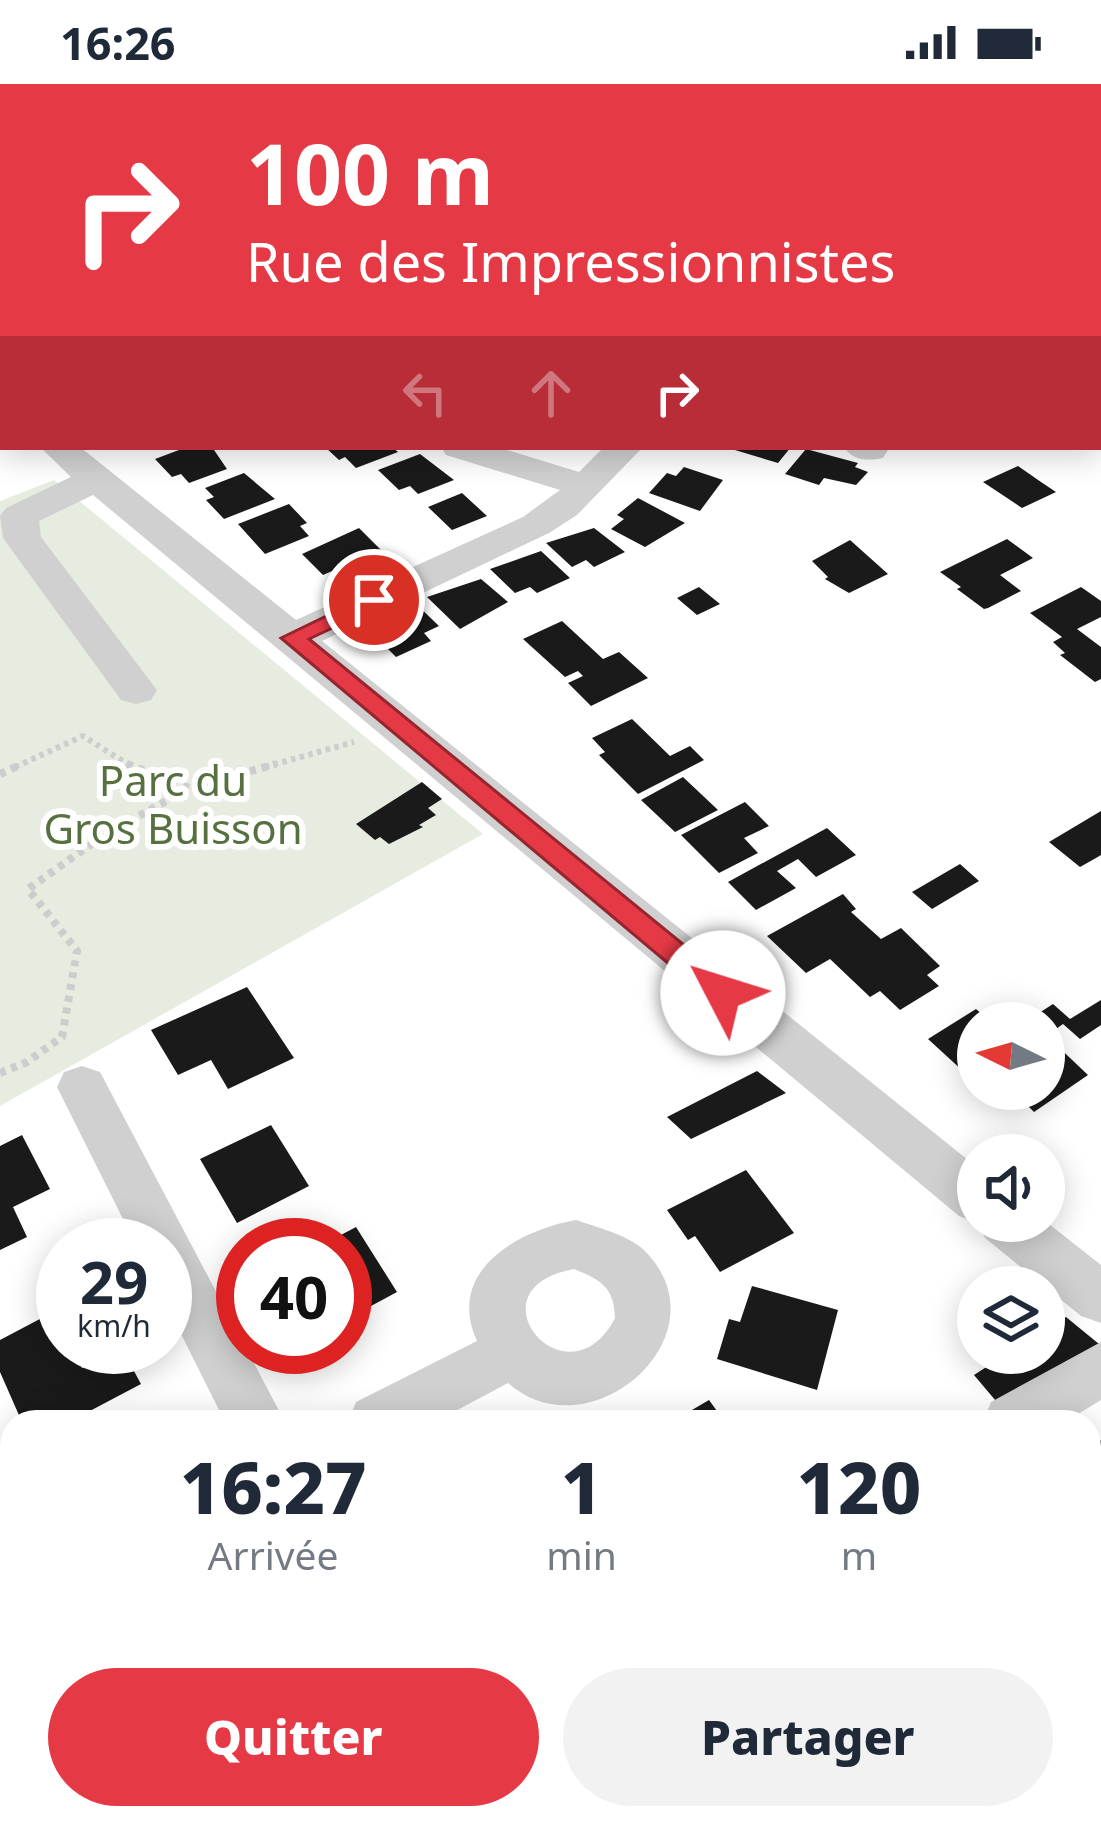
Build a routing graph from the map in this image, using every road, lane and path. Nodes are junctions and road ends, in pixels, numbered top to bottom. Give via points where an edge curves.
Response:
1 (62, 450) edge
2 (469, 450) edge
3 (623, 450) edge
4 (98, 478) junction
5 (586, 486) junction
6 (292, 638) junction
7 (136, 690) dead end
8 (392, 721) junction
9 (0, 774) edge
10 (190, 788) junction
11 (0, 1073) edge
12 (82, 1087) dead end
13 (957, 1183) edge
14 (150, 1218) edge
15 (1030, 1242) edge
16 (192, 1298) edge
17 (1101, 1298) edge
18 (512, 1352) dead end
19 (1101, 1370) edge
20 (250, 1410) edge
21 (400, 1410) edge
22 (1033, 1410) edge

1 - 4 street
2 - 5 street
3 - 5 street
4 - 6 street
4 - 7 street via 19,516 22,538
5 - 6 street via 536,525
6 - 8 street
8 - 10 path via 351,744
8 - 13 street
9 - 10 path via 83,736 137,770
10 - 11 path via 104,835 28,890 76,951 62,1036
12 - 14 street
15 - 17 street
16 - 20 street
18 - 21 street
19 - 22 street

